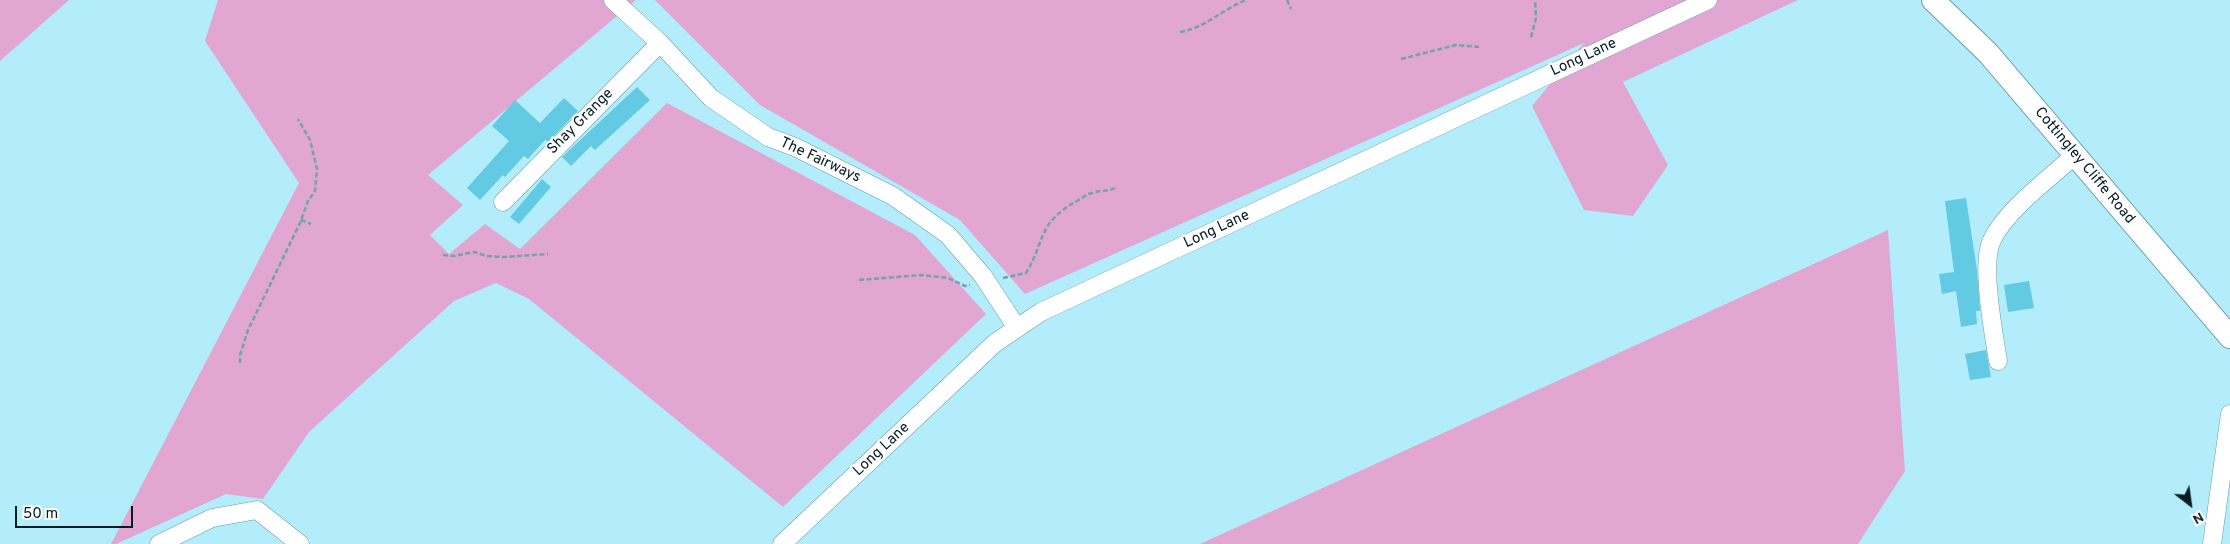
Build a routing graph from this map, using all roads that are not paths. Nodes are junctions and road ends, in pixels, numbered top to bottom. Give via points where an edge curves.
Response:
1 (613, 0) edge
2 (1708, 0) edge
3 (1933, 0) edge
4 (660, 43) junction
5 (2074, 155) junction
6 (503, 202) dead end
7 (1017, 328) junction
8 (2230, 337) edge
9 (1998, 361) dead end
10 (2230, 414) edge
11 (160, 544) edge
12 (300, 544) edge
13 (782, 544) edge
14 (2212, 544) edge

1 - 4 street, The Fairways
2 - 7 street, Long Lane via 1041,312
3 - 5 main road, Cottingley Cliffe Road via 1988,53
4 - 6 street, Shay Grange
4 - 7 street, The Fairways via 711,98 768,136 893,196 948,235 983,276
5 - 8 main road, Cottingley Cliffe Road
5 - 9 street via 2010,215 1991,241 1988,269 1990,307
7 - 13 street, Long Lane via 995,343
10 - 14 street
11 - 12 street via 212,518 257,510

